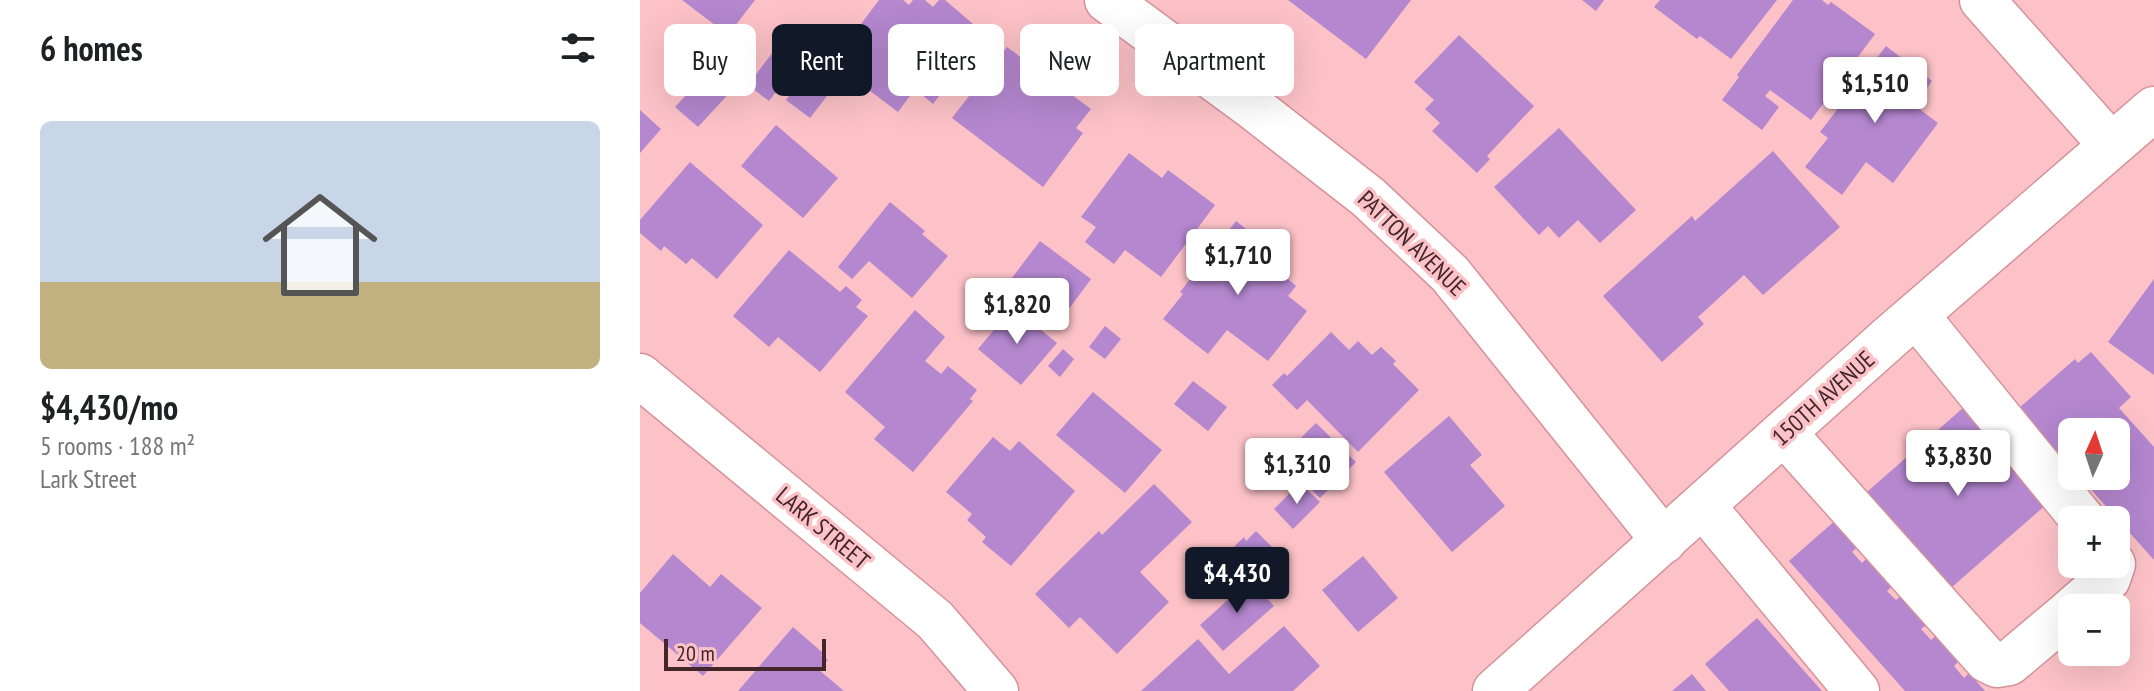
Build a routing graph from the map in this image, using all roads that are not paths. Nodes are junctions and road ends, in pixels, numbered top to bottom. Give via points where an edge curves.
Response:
1 (1107, 0) edge
2 (1982, 0) edge
3 (2154, 109) edge
4 (2111, 145) junction
5 (1916, 315) junction
6 (640, 376) edge
7 (1784, 433) junction
8 (1703, 506) junction
9 (2072, 506) edge
10 (1664, 541) junction
11 (2108, 578) edge
12 (2090, 594) edge
13 (2058, 622) edge
14 (996, 691) edge
15 (1495, 691) edge
16 (1857, 691) edge

1 - 10 street, PATTON AVENUE via 1368,197 1450,274
2 - 4 street
3 - 4 street, 150TH AVENUE
4 - 5 street, 150TH AVENUE
5 - 7 street, 150TH AVENUE
5 - 9 street
6 - 14 street, LARK STREET via 935,620
7 - 8 street, 150TH AVENUE
7 - 13 street via 1987,660 2009,663
8 - 10 street, 150TH AVENUE
8 - 16 street
10 - 15 street, 150TH AVENUE
11 - 12 street

